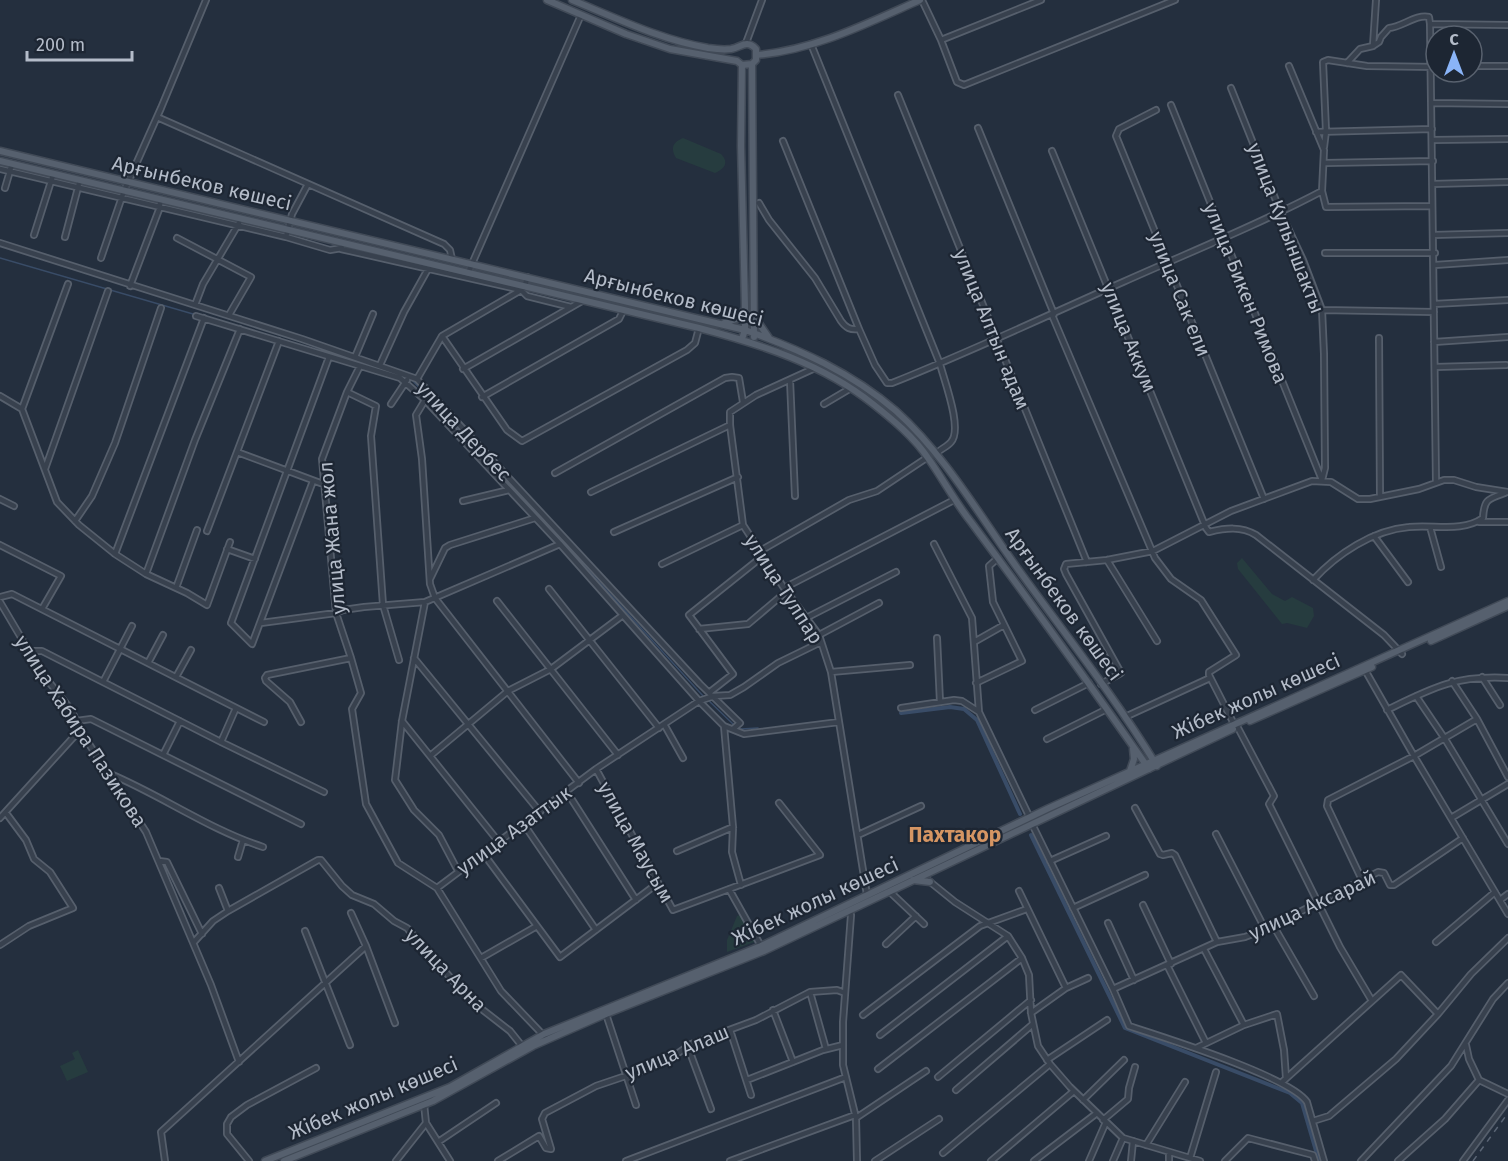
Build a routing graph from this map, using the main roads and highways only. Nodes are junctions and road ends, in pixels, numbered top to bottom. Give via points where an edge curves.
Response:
1 (547, 0) edge
2 (572, 0) edge
3 (921, 0) edge
4 (737, 47) junction
5 (758, 55) junction
6 (740, 63) junction
7 (752, 64) junction
8 (0, 151) edge
9 (0, 161) edge
10 (745, 306) junction
11 (754, 312) junction
12 (722, 324) junction
13 (745, 330) junction
14 (754, 333) junction
15 (769, 338) junction
16 (742, 339) junction
17 (752, 343) junction
18 (1508, 601) edge
19 (1043, 604) junction
20 (1508, 606) edge
21 (1035, 609) junction
22 (1401, 652) junction
23 (1236, 725) junction
24 (1132, 746) junction
25 (1146, 748) junction
26 (1165, 755) junction
27 (1155, 763) junction
28 (1148, 767) junction
29 (1130, 771) junction
30 (1031, 821) junction
31 (921, 872) junction
32 (912, 880) junction
33 (930, 882) road end
34 (546, 1037) junction
35 (264, 1161) edge
36 (284, 1161) edge

1 - 6 main road via 632,36
2 - 4 main road via 690,43 719,49
3 - 5 main road via 811,44
4 - 5 main road via 752,45
4 - 6 main road via 735,54
5 - 7 main road
6 - 7 main road
6 - 10 main road
7 - 11 main road
8 - 12 main road, Арғынбеков көшесі
9 - 16 main road, Арғынбеков көшесі via 52,178 160,199 344,247
10 - 12 main road via 740,318
10 - 13 main road
11 - 14 main road
11 - 15 main road
12 - 13 main road, Арғынбеков көшесі
13 - 14 main road, Арғынбеков көшесі
13 - 16 main road
14 - 15 main road, Арғынбеков көшесі
14 - 17 main road
15 - 19 main road, Арғынбеков көшесі via 839,371 897,412 936,454
16 - 17 main road, Арғынбеков көшесі
17 - 21 main road, Арғынбеков көшесі via 815,368 890,418 928,457 954,500
18 - 22 main road, Жібек жолы көшесі
19 - 21 main road
19 - 25 main road, Арғынбеков көшесі
20 - 22 main road, Жібек жолы көшесі
21 - 24 main road, Арғынбеков көшесі
22 - 23 main road, Жібек жолы көшесі
22 - 23 main road, Жібек жолы көшесі
23 - 26 main road, Жібек жолы көшесі
23 - 27 main road, Жібек жолы көшесі
24 - 28 main road, Арғынбеков көшесі
24 - 29 main road via 1134,759
25 - 26 main road
25 - 27 main road, Арғынбеков көшесі
26 - 27 main road, Жібек жолы көшесі
27 - 28 main road, Жібек жолы көшесі
28 - 29 main road, Жібек жолы көшесі
28 - 30 main road, Жібек жолы көшесі
29 - 30 main road, Жібек жолы көшесі
30 - 31 main road, Жібек жолы көшесі
31 - 32 main road, Жібек жолы көшесі
31 - 34 main road, Жібек жолы көшесі via 761,946
32 - 33 main road
32 - 34 main road, Жібек жолы көшесі via 764,951
34 - 35 main road, Жібек жолы көшесі via 522,1046 450,1087
34 - 36 main road, Жібек жолы көшесі via 450,1092

